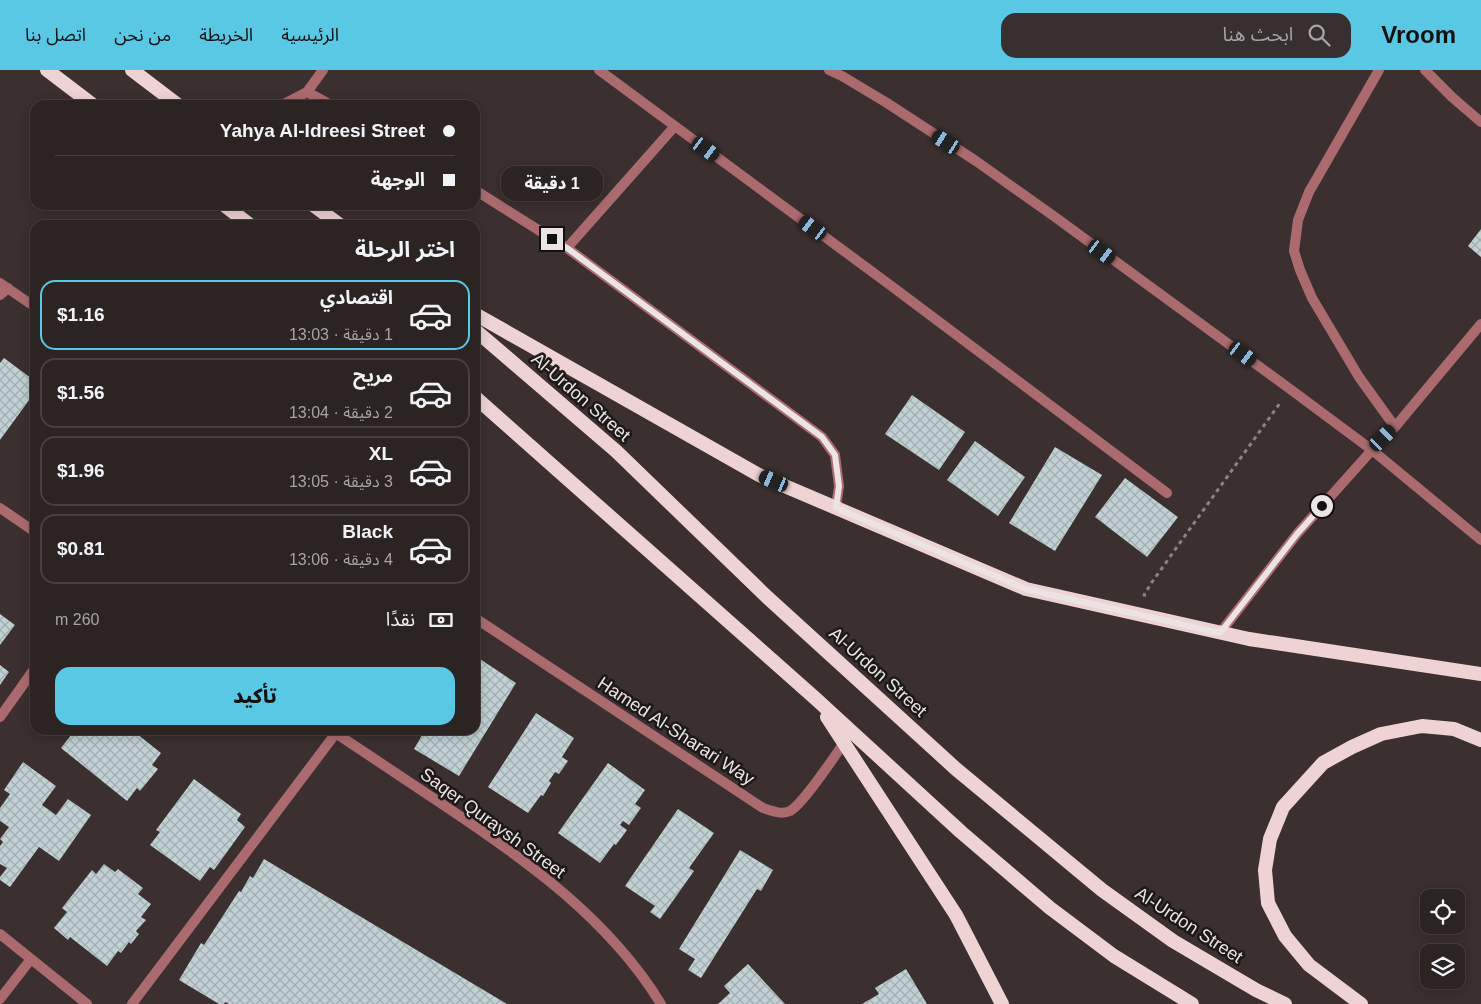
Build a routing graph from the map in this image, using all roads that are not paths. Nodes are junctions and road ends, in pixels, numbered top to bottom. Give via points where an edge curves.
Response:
1 (47, 70) edge
2 (132, 70) edge
3 (323, 70) edge
4 (599, 70) edge
5 (829, 70) edge
6 (1379, 70) edge
7 (1425, 70) edge
8 (307, 92) junction
9 (86, 100) edge
10 (171, 100) edge
11 (292, 100) edge
12 (322, 100) edge
13 (1481, 122) edge
14 (675, 126) junction
15 (480, 193) edge
16 (230, 210) edge
17 (320, 210) edge
18 (244, 220) edge
19 (333, 220) edge
20 (567, 248) junction
21 (4, 285) edge
22 (0, 296) edge
23 (30, 303) edge
24 (480, 317) edge
25 (1481, 324) edge
26 (480, 334) edge
27 (480, 401) edge
28 (1395, 427) junction
29 (1372, 450) junction
30 (1167, 493) dead end
31 (0, 508) edge
32 (836, 508) junction
33 (30, 529) edge
34 (1481, 540) edge
35 (480, 621) edge
36 (1220, 633) junction
37 (1481, 674) edge
38 (30, 675) edge
39 (816, 699) junction
40 (0, 717) edge
41 (332, 735) edge
42 (338, 735) edge
43 (1481, 740) edge
44 (844, 743) junction
45 (0, 934) edge
46 (31, 959) junction
47 (0, 999) edge
48 (87, 1004) edge
49 (132, 1004) edge
50 (661, 1004) edge
51 (1002, 1004) edge
52 (1192, 1004) edge
53 (1285, 1004) edge
54 (1361, 1004) edge

1 - 9 highway
2 - 10 highway
3 - 8 street
4 - 14 street
5 - 29 street via 976,161
6 - 28 street via 1309,192 1298,220 1294,251 1312,298 1359,377
7 - 13 street
8 - 11 street
8 - 12 street
14 - 20 street
14 - 30 street
15 - 20 street
16 - 18 highway
17 - 19 highway
20 - 32 street via 822,437 835,455 839,486
21 - 22 street
21 - 23 street
24 - 32 highway via 759,475
25 - 28 street
26 - 53 highway, Al-Urdon Street via 616,451 768,597 956,769 1086,878 1173,940
27 - 39 highway
28 - 29 street
29 - 34 street
29 - 36 street via 1297,534
31 - 33 street
32 - 36 highway via 1026,589
35 - 44 street, Hamed Al-Sharari Way via 763,808 776,813 790,811 802,801
36 - 37 highway
38 - 40 street
39 - 44 highway
39 - 52 highway via 961,832 1050,908 1114,956
41 - 49 street
42 - 50 street, Saqer Quraysh Street via 542,875 608,934
43 - 54 highway via 1454,730 1422,726 1381,734 1323,764 1283,807 1270,839 1266,862 1268,903 1285,936 1309,965
44 - 51 highway via 956,915
45 - 46 street
46 - 47 street
46 - 48 street

